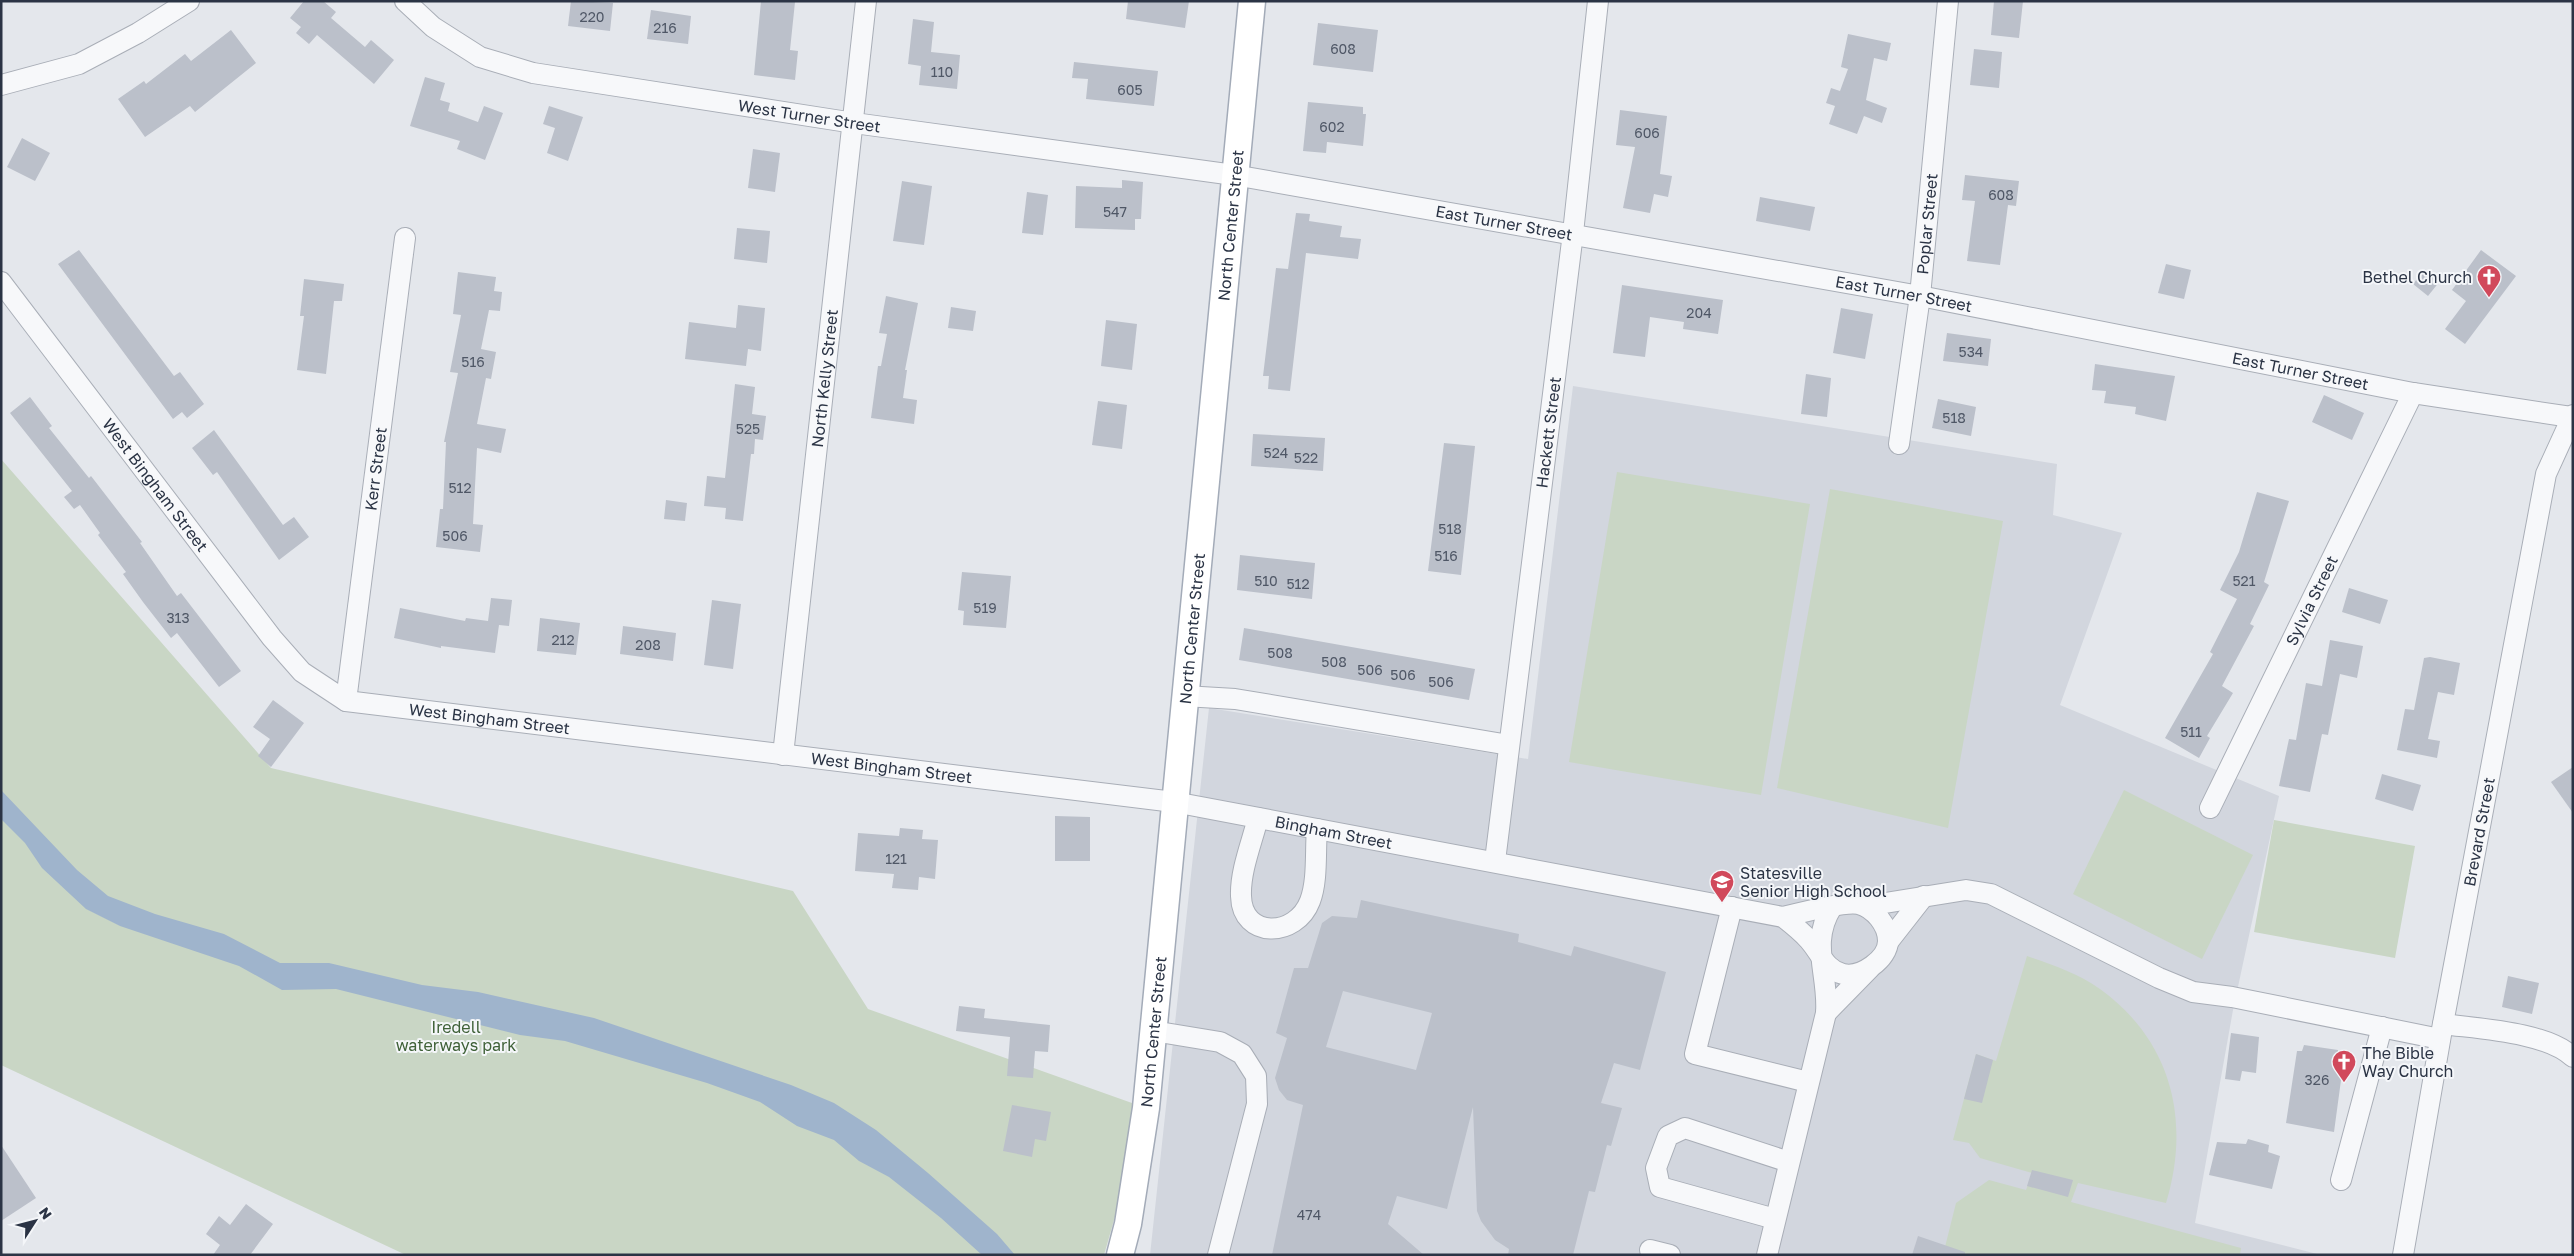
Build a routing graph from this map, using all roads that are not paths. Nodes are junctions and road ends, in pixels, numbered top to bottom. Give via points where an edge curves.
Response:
1 (189, 1) edge
2 (405, 1) edge
3 (866, 1) edge
4 (1252, 1) edge
5 (1598, 1) edge
6 (1948, 1) edge
7 (1, 85) edge
8 (854, 123) junction
9 (1234, 175) junction
10 (1573, 234) junction
11 (405, 238) dead end
12 (1, 282) edge
13 (1920, 296) junction
14 (2413, 393) junction
15 (2572, 416) edge
16 (1899, 444) dead end
17 (1184, 696) junction
18 (346, 701) junction
19 (1509, 745) junction
20 (783, 755) junction
21 (1174, 802) junction
22 (2210, 808) dead end
23 (1258, 818) junction
24 (1317, 829) junction
25 (1495, 862) junction
26 (1924, 896) junction
27 (1860, 904) junction
28 (1732, 907) junction
29 (1832, 907) junction
30 (1783, 916) junction
31 (1888, 942) junction
32 (1820, 956) junction
33 (1870, 968) junction
34 (1826, 1013) junction
35 (2382, 1027) junction
36 (1153, 1031) junction
37 (2442, 1031) junction
38 (2573, 1057) edge
39 (1808, 1082) junction
40 (1788, 1162) junction
41 (2341, 1180) dead end
42 (1775, 1219) junction
43 (1650, 1250) dead end
44 (1120, 1255) edge
45 (1218, 1255) edge
46 (1670, 1255) edge
47 (1767, 1255) edge
48 (2403, 1255) edge

1 - 7 street via 79,64
2 - 8 street, West Turner Street via 433,26 480,57 533,73
3 - 8 street, North Kelly Street
4 - 9 main road, North Center Street
5 - 10 street, Hackett Street
6 - 13 street, Poplar Street
8 - 9 street, West Turner Street
8 - 20 street, North Kelly Street
9 - 10 street, East Turner Street
9 - 17 main road, North Center Street
10 - 13 street, East Turner Street
10 - 19 street, Hackett Street
11 - 18 street, Kerr Street
12 - 18 street, West Bingham Street via 272,638 302,672
13 - 14 street, East Turner Street
13 - 16 street, Poplar Street
14 - 15 street, East Turner Street
14 - 22 street, Sylvia Street
15 - 37 street, Brevard Street via 2546,474
17 - 19 street via 1235,699
17 - 21 main road, North Center Street
18 - 20 street, West Bingham Street
19 - 25 street, Hackett Street
20 - 21 street, West Bingham Street
21 - 23 street, Bingham Street
21 - 36 main road, North Center Street
23 - 24 street, Bingham Street
23 - 24 street via 1242,881 1241,898 1249,918 1264,928 1289,926 1310,901
24 - 25 street, Bingham Street
25 - 28 street, Bingham Street
26 - 27 street
26 - 31 street
26 - 35 street via 1966,890 1991,894 2159,978 2194,992
27 - 29 street
27 - 31 street via 1873,911 1884,924
28 - 30 street, Bingham Street
28 - 39 street via 1695,1054
29 - 30 street
29 - 32 street via 1824,920
30 - 32 street via 1810,941
31 - 33 street via 1881,957
32 - 33 street via 1830,969 1844,975
32 - 34 street via 1828,996
33 - 34 street
34 - 39 street
35 - 37 street
35 - 41 street
36 - 44 main road, North Center Street via 1146,1108
36 - 45 street via 1220,1042 1242,1054 1256,1076 1257,1104
37 - 38 street via 2540,1039 2564,1049
37 - 48 street, Brevard Street
39 - 40 street
40 - 42 street
40 - 42 street via 1685,1128 1668,1136 1656,1168 1660,1187
42 - 47 street
43 - 46 street

